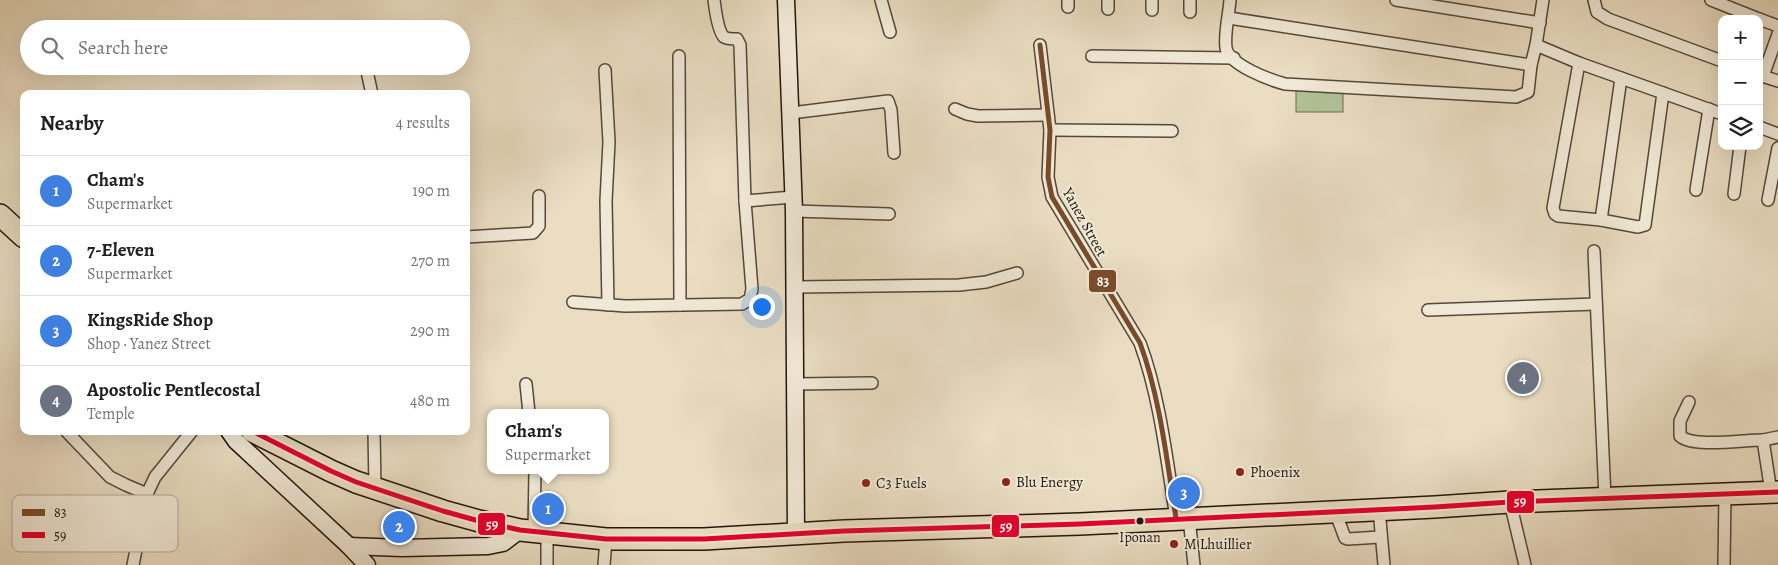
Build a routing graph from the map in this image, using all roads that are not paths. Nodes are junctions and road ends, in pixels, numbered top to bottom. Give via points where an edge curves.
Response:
1 (714, 0) edge
2 (786, 0) edge
3 (882, 0) edge
4 (1190, 0) edge
5 (1230, 0) edge
6 (1396, 0) edge
7 (1542, 0) edge
8 (1594, 0) edge
9 (1711, 0) edge
10 (1190, 12) dead end
11 (1749, 15) edge
12 (1229, 18) junction
13 (1763, 20) edge
14 (1540, 23) junction
15 (1778, 26) edge
16 (890, 32) dead end
17 (1778, 34) edge
18 (1040, 46) dead end
19 (1536, 46) junction
20 (679, 56) dead end
21 (1092, 56) dead end
22 (1234, 58) junction
23 (1719, 60) edge
24 (1579, 63) junction
25 (1531, 65) junction
26 (605, 70) dead end
27 (1763, 70) edge
28 (368, 75) edge
29 (1763, 76) edge
30 (1621, 78) junction
31 (1778, 81) edge
32 (371, 90) edge
33 (1663, 93) junction
34 (955, 109) dead end
35 (1709, 109) junction
36 (1718, 112) edge
37 (791, 113) junction
38 (1048, 115) junction
39 (1763, 128) edge
40 (1050, 130) junction
41 (1172, 131) dead end
42 (1778, 134) edge
43 (1778, 148) edge
44 (1740, 150) edge
45 (894, 153) dead end
46 (1775, 180) edge
47 (1696, 190) dead end
48 (1734, 194) dead end
49 (539, 196) dead end
50 (745, 200) junction
51 (1768, 200) dead end
52 (793, 204) junction
53 (889, 214) dead end
54 (0, 215) edge
55 (1602, 220) junction
56 (20, 233) edge
57 (470, 237) edge
58 (1594, 251) dead end
59 (1017, 273) dead end
60 (794, 287) junction
61 (573, 302) dead end
62 (1596, 304) junction
63 (608, 305) junction
64 (680, 305) junction
65 (1428, 310) dead end
66 (872, 383) dead end
67 (526, 384) dead end
68 (795, 384) junction
69 (1689, 402) dead end
70 (529, 409) edge
71 (70, 435) edge
72 (189, 435) edge
73 (232, 435) edge
74 (260, 435) edge
75 (374, 435) edge
76 (1778, 437) edge
77 (1763, 440) junction
78 (535, 474) edge
79 (376, 488) junction
80 (1775, 492) edge
81 (147, 494) joint
82 (1725, 494) junction
83 (1605, 498) junction
84 (1510, 502) junction
85 (1379, 509) junction
86 (1336, 511) junction
87 (1182, 518) junction
88 (534, 532) junction
89 (796, 535) junction
90 (1380, 537) junction
91 (606, 539) junction
92 (349, 546) junction
93 (136, 552) edge
94 (133, 565) edge
95 (367, 565) edge
96 (547, 565) edge
97 (604, 565) edge
98 (1194, 565) edge
99 (1384, 565) edge
100 (1525, 565) edge
101 (1724, 565) edge

1 - 50 street via 722,34 740,45
2 - 37 street
3 - 16 street
4 - 10 street
5 - 12 street
6 - 14 street
7 - 14 street
8 - 23 street via 1597,12 1608,19
9 - 11 street
12 - 22 street via 1226,48
12 - 25 street
13 - 15 street
14 - 19 street
17 - 27 street
18 - 38 street, Yanez Street
19 - 24 street
19 - 25 street
20 - 64 street
21 - 22 street
22 - 25 street via 1258,74 1285,84 1503,97 1516,97 1528,92
24 - 30 street
24 - 55 street via 1554,208 1558,216
26 - 63 street via 609,142 606,201
28 - 32 street
29 - 31 street
30 - 33 street
30 - 55 street
33 - 35 street
33 - 55 street via 1645,226
34 - 38 street via 978,116
35 - 36 street
35 - 47 street
37 - 45 street via 888,101
37 - 52 street
38 - 40 street, Yanez Street
39 - 42 street
40 - 41 street
40 - 87 street, Yanez Street via 1048,177 1052,197 1140,343 1148,364 1167,464
43 - 46 street
44 - 48 street
46 - 51 street
49 - 57 street via 539,226 533,233
50 - 52 street
50 - 64 street via 750,299 742,304
52 - 53 street
52 - 60 street
54 - 56 highway
58 - 62 street
59 - 60 street via 986,282 958,285
60 - 68 street
61 - 63 street
62 - 65 street
62 - 83 street
63 - 64 street
66 - 68 street
67 - 70 street
68 - 89 street
69 - 77 street via 1680,421 1680,436 1685,440
71 - 81 street via 110,477
72 - 81 street via 155,477
73 - 92 street
74 - 79 highway via 331,471
75 - 79 street
76 - 77 street
77 - 80 street
78 - 88 street
79 - 88 highway via 479,522
80 - 82 highway
82 - 83 highway
82 - 101 street
83 - 84 highway
84 - 85 highway
84 - 100 street
85 - 86 highway
85 - 90 street
86 - 87 highway
86 - 90 street via 1345,538
87 - 89 highway
87 - 98 street, Yanez Street
88 - 91 highway
88 - 92 street via 488,546
88 - 96 street
89 - 91 highway
90 - 99 street
91 - 97 street
92 - 95 street
93 - 94 street

